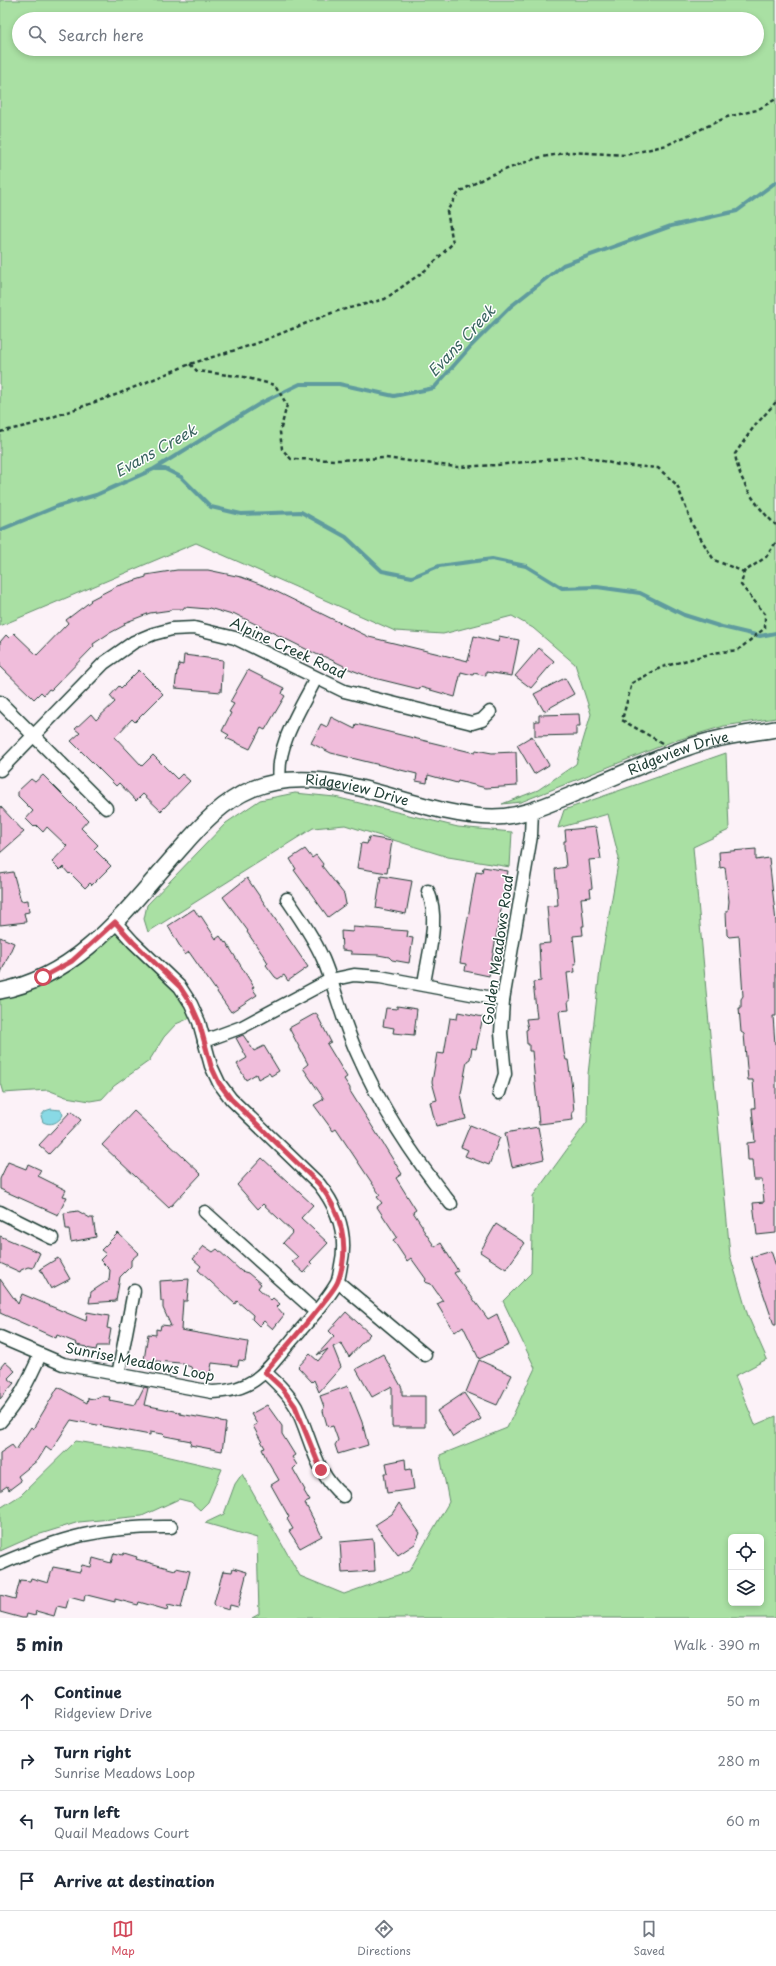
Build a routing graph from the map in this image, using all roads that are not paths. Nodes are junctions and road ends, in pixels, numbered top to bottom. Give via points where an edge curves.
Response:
1 (316, 678) junction
2 (0, 702) edge
3 (490, 712) dead end
4 (776, 729) edge
5 (33, 735) junction
6 (0, 770) edge
7 (280, 781) junction
8 (106, 808) dead end
9 (532, 810) junction
10 (428, 891) dead end
11 (287, 899) dead end
12 (115, 922) junction
13 (330, 980) junction
14 (424, 984) junction
15 (0, 991) edge
16 (503, 1000) junction
17 (204, 1041) junction
18 (499, 1093) dead end
19 (451, 1204) dead end
20 (0, 1212) edge
21 (205, 1212) dead end
22 (52, 1238) dead end
23 (338, 1282) junction
24 (134, 1291) dead end
25 (316, 1312) junction
26 (0, 1338) edge
27 (40, 1355) junction
28 (425, 1355) dead end
29 (265, 1372) junction
30 (118, 1375) junction
31 (0, 1422) edge
32 (343, 1496) dead end
33 (171, 1527) dead end
34 (0, 1564) edge

1 - 3 street, Alpine Creek Road via 357,695 472,723 482,720
1 - 5 street, Alpine Creek Road via 235,638 194,628 172,629 153,634 117,652
1 - 7 street via 283,746
2 - 5 street
4 - 9 street, Ridgeview Drive via 717,739 676,751
5 - 6 street, Alpine Creek Road
5 - 8 street
7 - 9 street, Ridgeview Drive via 332,783 479,816 504,816
7 - 12 street, Ridgeview Drive via 252,789 218,810
9 - 16 street, Golden Meadows Road via 531,836
10 - 14 street via 432,902 433,922
11 - 13 street via 312,938
12 - 15 street, Ridgeview Drive via 81,954 59,970 27,984
12 - 17 street, Sunrise Meadows Loop via 180,987 197,1015
13 - 14 street via 366,974
13 - 17 street via 242,1027
13 - 19 street via 348,1034 377,1094 412,1153
14 - 16 street
16 - 18 street, Golden Meadows Road via 501,1033 505,1074
17 - 23 street, Sunrise Meadows Loop via 211,1066 231,1099 319,1184 329,1197 343,1230 344,1247
20 - 22 street
21 - 25 street
23 - 25 street, Sunrise Meadows Loop
23 - 28 street
24 - 30 street
25 - 29 street, Sunrise Meadows Loop
26 - 27 street, Sunrise Meadows Loop
27 - 30 street, Sunrise Meadows Loop via 63,1364
27 - 31 street via 24,1389
29 - 30 street, Sunrise Meadows Loop via 251,1384 239,1389 212,1392
29 - 32 street via 282,1388 295,1406 321,1470 334,1489
33 - 34 street via 110,1529 77,1535 43,1545

